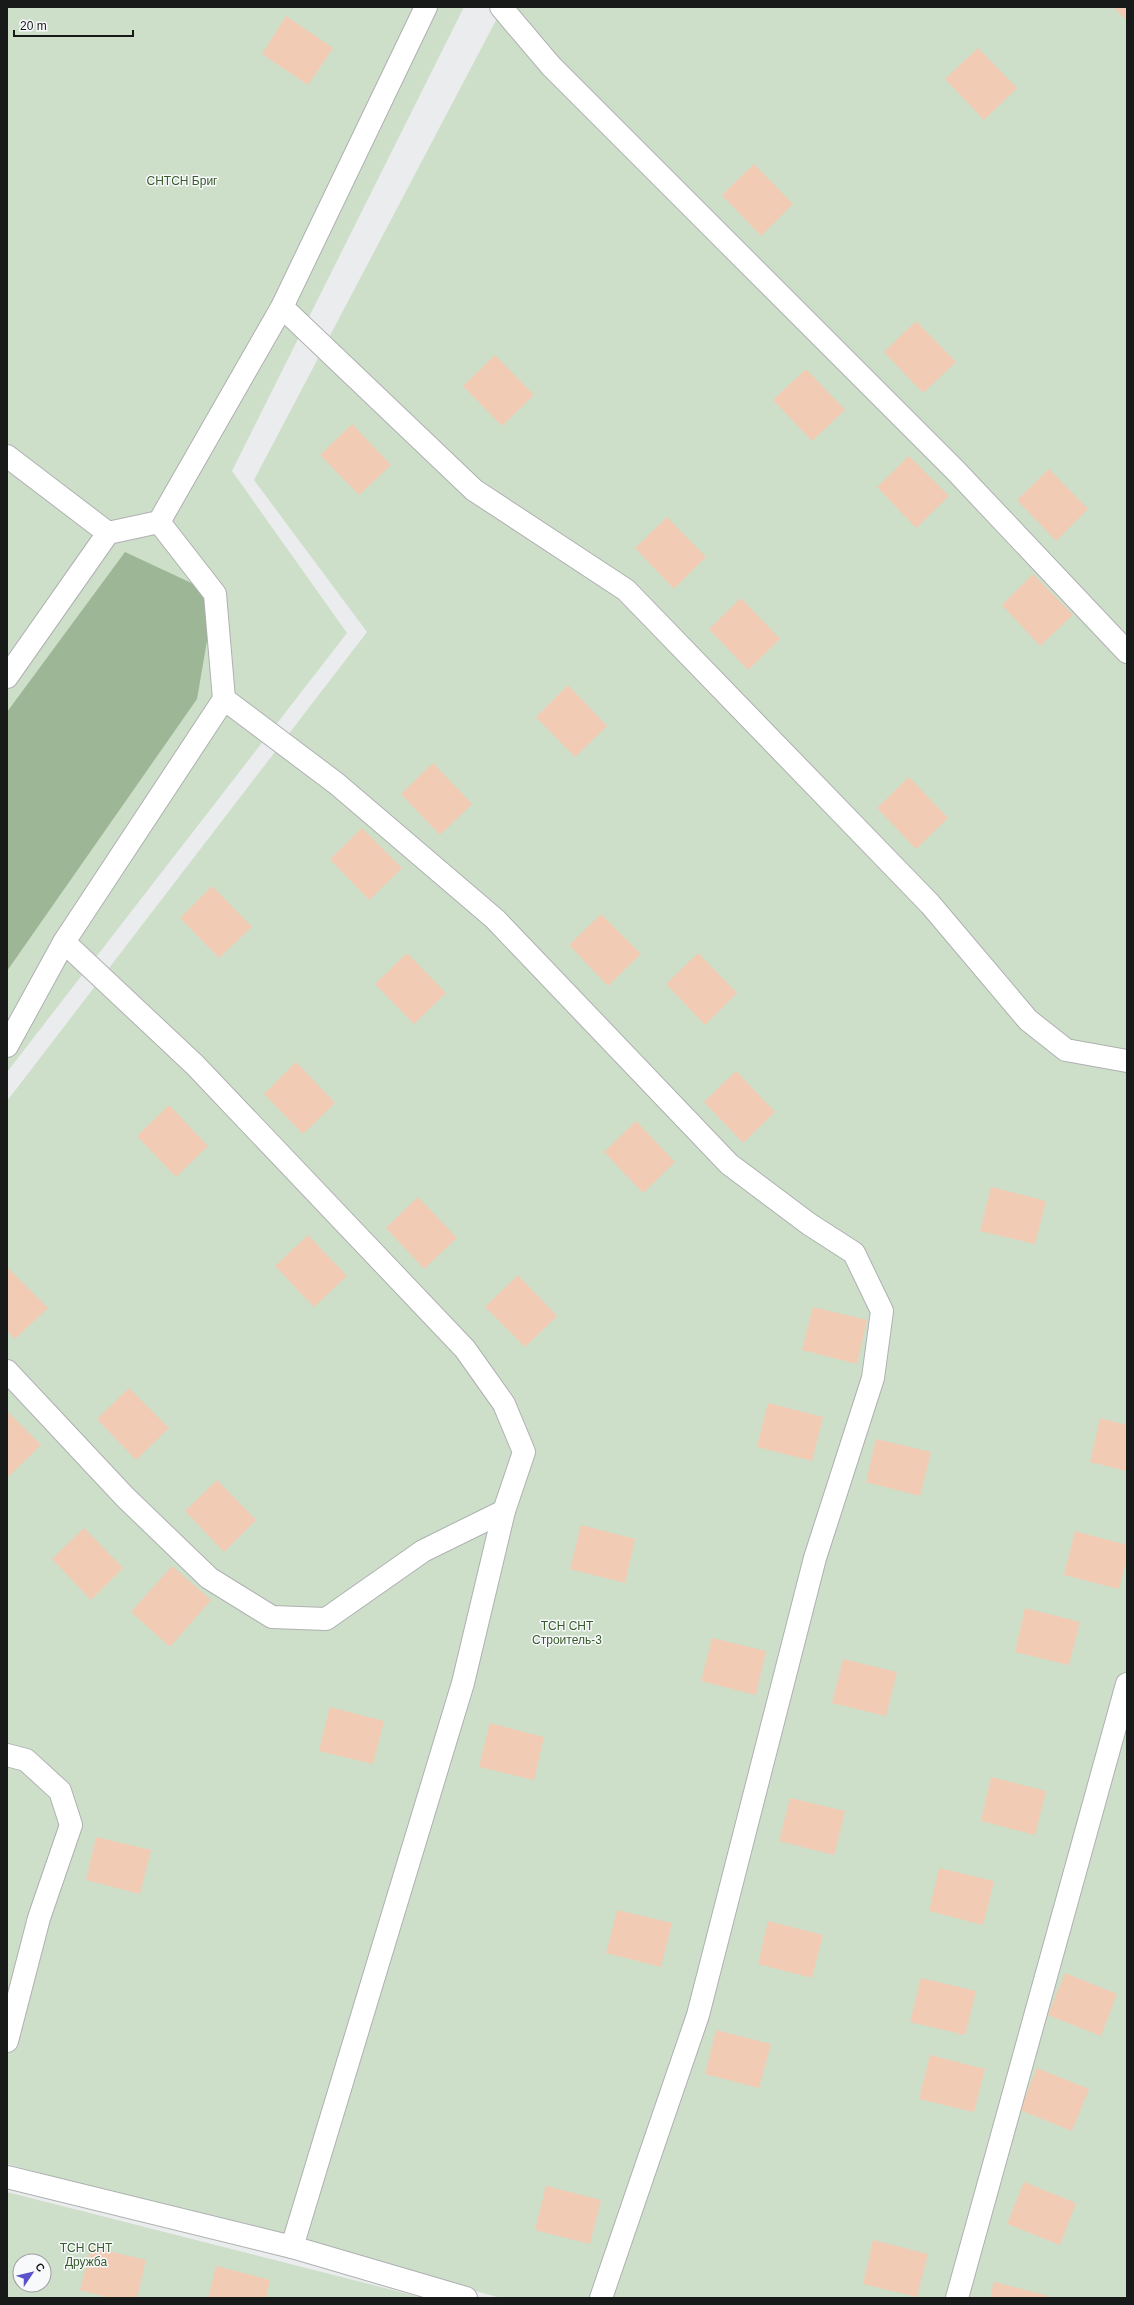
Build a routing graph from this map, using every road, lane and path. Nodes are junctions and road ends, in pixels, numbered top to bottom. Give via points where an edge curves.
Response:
1 (426, 7) edge
2 (501, 7) edge
3 (282, 307) junction
4 (7, 456) edge
5 (159, 522) junction
6 (108, 533) junction
7 (1127, 652) edge
8 (7, 677) edge
9 (224, 699) junction
10 (64, 942) junction
11 (7, 1046) edge
12 (1127, 1061) edge
13 (7, 1371) edge
14 (504, 1511) junction
15 (1127, 1684) edge
16 (7, 1755) edge
17 (7, 2041) edge
18 (7, 2177) edge
19 (292, 2247) junction
20 (466, 2298) edge
21 (601, 2298) edge
22 (958, 2298) edge

1 - 3 lane
2 - 7 lane via 551,66 956,470
3 - 5 lane
3 - 12 lane via 474,490 626,590 930,904 1028,1020 1066,1050
4 - 6 lane
5 - 6 lane
5 - 9 lane via 215,594
6 - 8 lane
9 - 10 lane
9 - 21 lane via 336,784 495,919 730,1164 809,1224 854,1253 882,1311 873,1378 815,1558 698,2015
10 - 11 lane
10 - 14 lane via 195,1065 465,1349 504,1404 524,1452
13 - 14 lane via 125,1497 209,1578 272,1617 326,1619 423,1550
14 - 19 lane via 464,1683
15 - 22 lane
16 - 17 lane via 26,1760 60,1791 71,1825 39,1918
18 - 19 lane
19 - 20 lane

